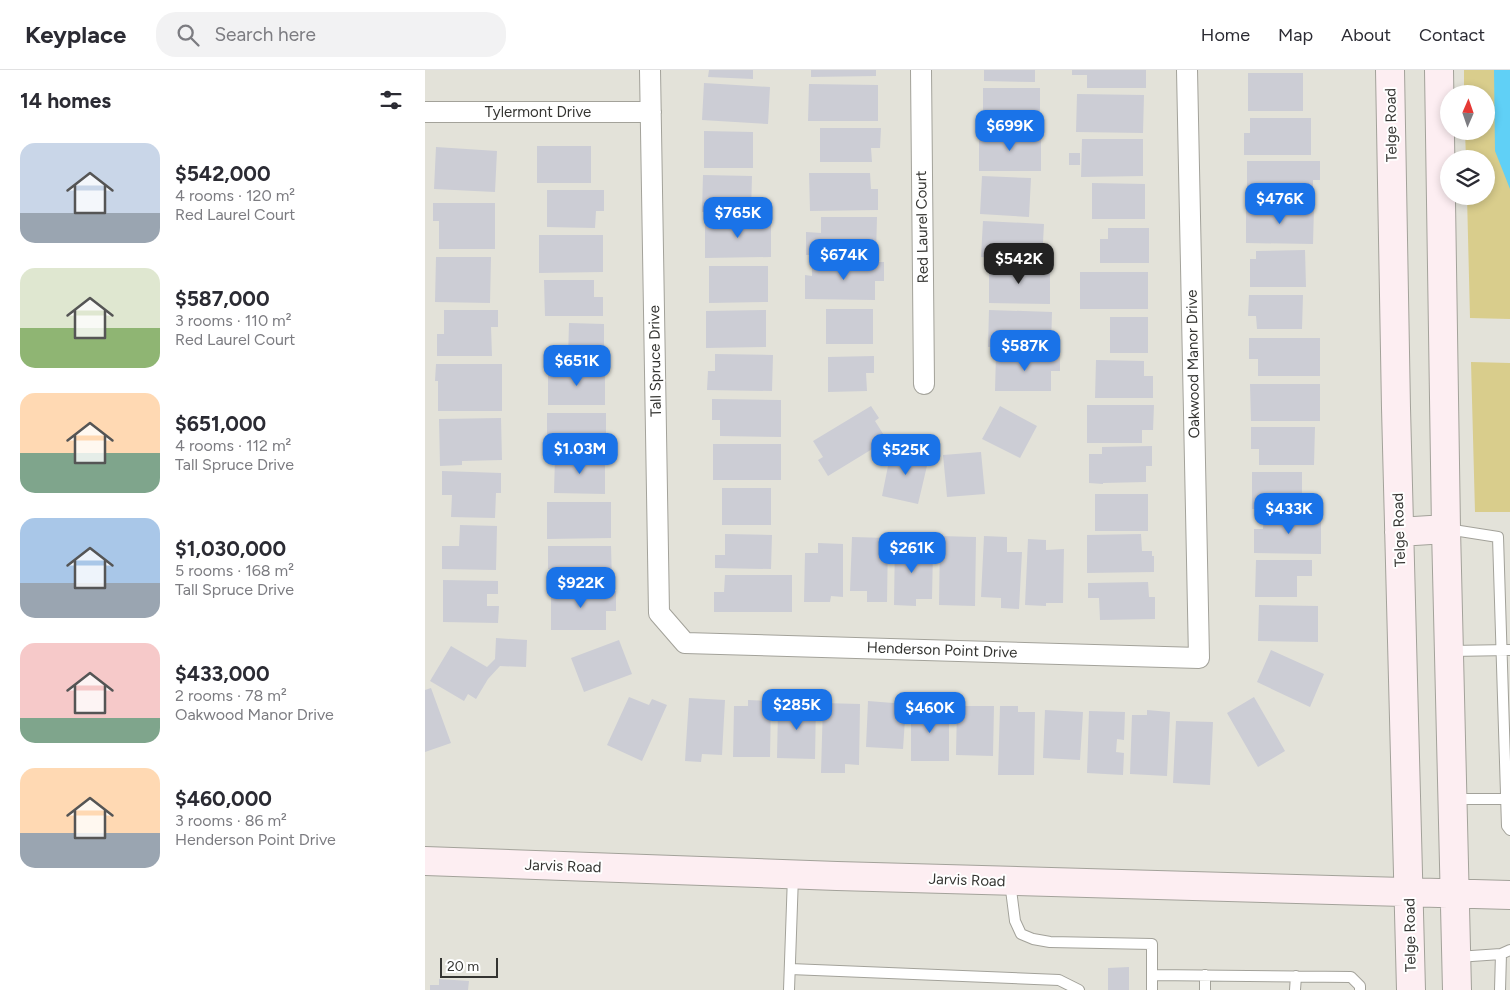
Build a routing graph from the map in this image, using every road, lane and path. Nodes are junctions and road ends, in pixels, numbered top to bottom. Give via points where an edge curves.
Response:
1 (650, 70) edge
2 (921, 70) edge
3 (1187, 70) edge
4 (1389, 70) edge
5 (1439, 70) edge
6 (425, 112) edge
7 (651, 112) junction
8 (924, 384) dead end
9 (1446, 529) junction
10 (1399, 532) junction
11 (1505, 592) edge
12 (685, 642) joint
13 (1449, 650) junction
14 (1506, 651) edge
15 (1199, 658) joint
16 (1452, 799) junction
17 (1506, 799) junction
18 (1510, 830) edge
19 (425, 861) edge
20 (793, 875) junction
21 (1010, 881) junction
22 (1409, 892) junction
23 (1455, 894) junction
24 (1510, 895) edge
25 (1506, 952) edge
26 (1456, 957) junction
27 (790, 968) junction
28 (1152, 975) junction
29 (1205, 975) junction
30 (1296, 976) junction
31 (789, 990) edge
32 (1079, 990) edge
33 (1152, 990) edge
34 (1205, 990) edge
35 (1295, 990) edge
36 (1360, 990) edge
37 (1411, 990) edge
38 (1457, 990) edge
39 (1500, 990) edge

1 - 7 street, Tall Spruce Drive
2 - 8 street, Red Laurel Court
3 - 15 street, Oakwood Manor Drive
4 - 10 main road, Telge Road
5 - 9 main road
6 - 7 street, Tylermont Drive
7 - 12 street, Tall Spruce Drive via 659,613
9 - 10 main road
9 - 11 lane via 1498,537
9 - 13 main road
10 - 22 main road, Telge Road
11 - 14 lane
12 - 15 street, Henderson Point Drive
13 - 14 lane
13 - 16 main road
14 - 17 lane
16 - 17 lane
16 - 23 main road
17 - 18 lane
19 - 20 main road, Jarvis Road
20 - 21 main road, Jarvis Road
20 - 27 lane
21 - 22 main road, Jarvis Road
21 - 28 lane via 1015,921 1021,934 1050,942 1152,944
22 - 23 main road, Jarvis Road
22 - 37 main road, Telge Road
23 - 24 main road, Jarvis Road
23 - 26 main road
25 - 26 lane
25 - 39 lane
26 - 38 main road
27 - 31 lane
27 - 32 lane via 1059,980
28 - 29 lane
28 - 33 lane
29 - 30 lane
29 - 34 lane
30 - 35 lane
30 - 36 lane via 1351,977

